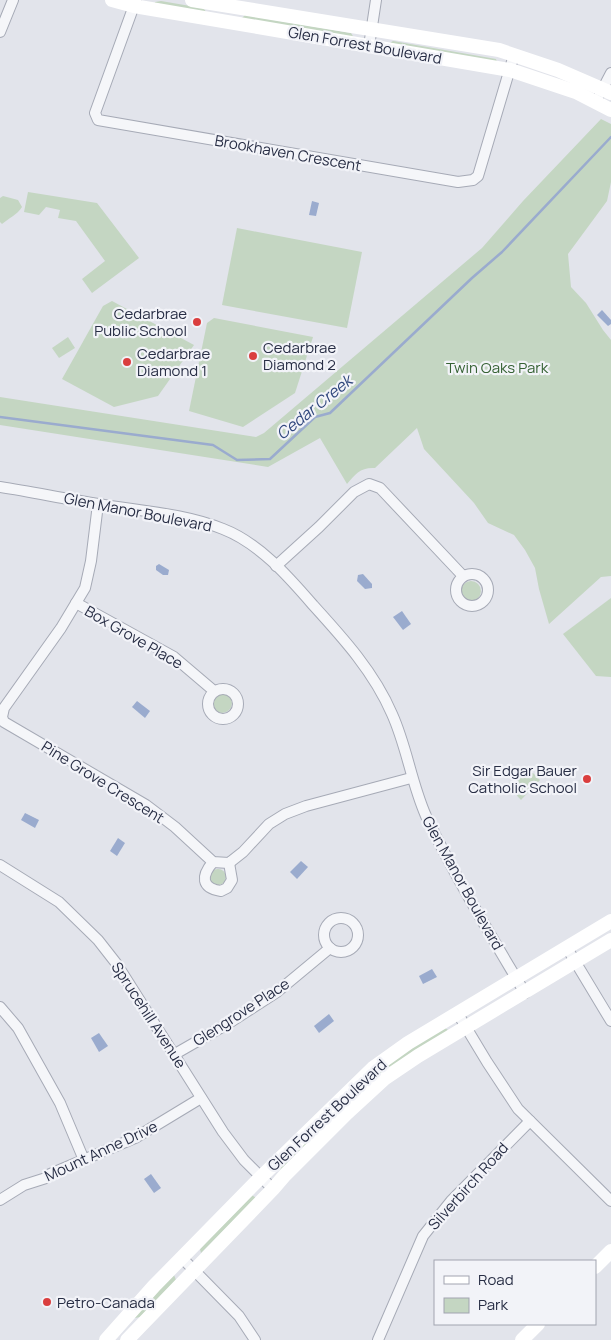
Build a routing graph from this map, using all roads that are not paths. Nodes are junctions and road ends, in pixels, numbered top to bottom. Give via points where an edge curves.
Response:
1 (13, 0) edge
2 (112, 0) edge
3 (192, 0) edge
4 (376, 0) edge
5 (135, 3) edge
6 (222, 3) edge
7 (217, 20) junction
8 (372, 30) junction
9 (0, 32) edge
10 (369, 46) junction
11 (514, 55) junction
12 (510, 70) junction
13 (611, 73) edge
14 (603, 95) edge
15 (611, 110) edge
16 (0, 487) edge
17 (98, 504) junction
18 (276, 566) junction
19 (463, 576) dead end
20 (76, 603) junction
21 (214, 691) dead end
22 (411, 778) junction
23 (213, 862) junction
24 (229, 863) junction
25 (0, 865) edge
26 (611, 921) edge
27 (594, 932) junction
28 (607, 942) edge
29 (330, 948) dead end
30 (567, 948) junction
31 (576, 962) junction
32 (516, 978) junction
33 (525, 992) junction
34 (0, 1007) edge
35 (458, 1014) junction
36 (611, 1021) edge
37 (466, 1027) junction
38 (175, 1054) junction
39 (201, 1098) junction
40 (530, 1120) junction
41 (84, 1160) junction
42 (261, 1177) junction
43 (273, 1189) junction
44 (0, 1200) edge
45 (611, 1201) edge
46 (611, 1251) edge
47 (182, 1258) junction
48 (596, 1266) edge
49 (194, 1270) junction
50 (537, 1325) edge
51 (106, 1340) edge
52 (126, 1340) edge
53 (255, 1340) edge
54 (378, 1340) edge
55 (522, 1340) edge

1 - 9 street
2 - 5 street, Glen Forrest Boulevard
3 - 6 street, Glen Forrest Boulevard
4 - 8 street
5 - 7 street, Glen Forrest Boulevard
5 - 12 street, Brookhaven Crescent via 95,113 98,120 458,182 478,176
6 - 7 street
6 - 8 street, Glen Forrest Boulevard
7 - 10 street, Glen Forrest Boulevard
8 - 10 street
8 - 11 street, Glen Forrest Boulevard
10 - 12 street, Glen Forrest Boulevard
11 - 12 street, Brookhaven Crescent
11 - 14 street, Glen Forrest Boulevard via 558,70
12 - 14 street, Glen Forrest Boulevard via 576,92
13 - 14 street
14 - 15 street, Glen Forrest Boulevard
16 - 17 street, Glen Manor Boulevard
17 - 18 street, Glen Manor Boulevard via 181,517 224,529 254,547
17 - 20 street, Pine Grove Crescent via 88,578
18 - 19 street via 354,492 369,484 380,488
18 - 22 street, Glen Manor Boulevard via 360,660 392,714
20 - 21 street, Box Grove Place via 174,657
20 - 23 street, Pine Grove Crescent via 4,708 4,722 151,808
22 - 24 street via 285,814 269,824
22 - 32 street, Glen Manor Boulevard via 462,888
23 - 24 street
23 - 24 street via 204,877 212,889 221,891 232,880
25 - 38 street, Sprucehill Avenue via 59,902 98,940
26 - 27 street, Glen Forrest Boulevard
27 - 28 street
27 - 30 street, Glen Forrest Boulevard
28 - 31 street, Glen Forrest Boulevard
29 - 38 street, Glengrove Place via 277,992
30 - 31 street
30 - 32 street, Glen Forrest Boulevard
31 - 33 street, Glen Forrest Boulevard
31 - 36 street
32 - 33 street, Glen Manor Boulevard
32 - 35 street, Glen Forrest Boulevard
33 - 37 street, Glen Forrest Boulevard
34 - 41 street via 18,1028 60,1103
35 - 37 street
35 - 42 street, Glen Forrest Boulevard via 373,1068
37 - 40 street via 518,1109
37 - 43 street, Glen Forrest Boulevard via 379,1084
38 - 39 street, Sprucehill Avenue
39 - 41 street, Mount Anne Drive via 135,1138
39 - 42 street, Sprucehill Avenue via 232,1145
40 - 45 street
40 - 54 street, Silverbirch Road via 451,1201 423,1236
41 - 44 street, Mount Anne Drive via 24,1185
42 - 43 street, Sprucehill Avenue
42 - 47 street, Glen Forrest Boulevard
43 - 49 street, Glen Forrest Boulevard
46 - 48 street
47 - 49 street
47 - 51 street, Glen Forrest Boulevard
49 - 52 street, Glen Forrest Boulevard
49 - 53 street via 239,1316
50 - 55 street

